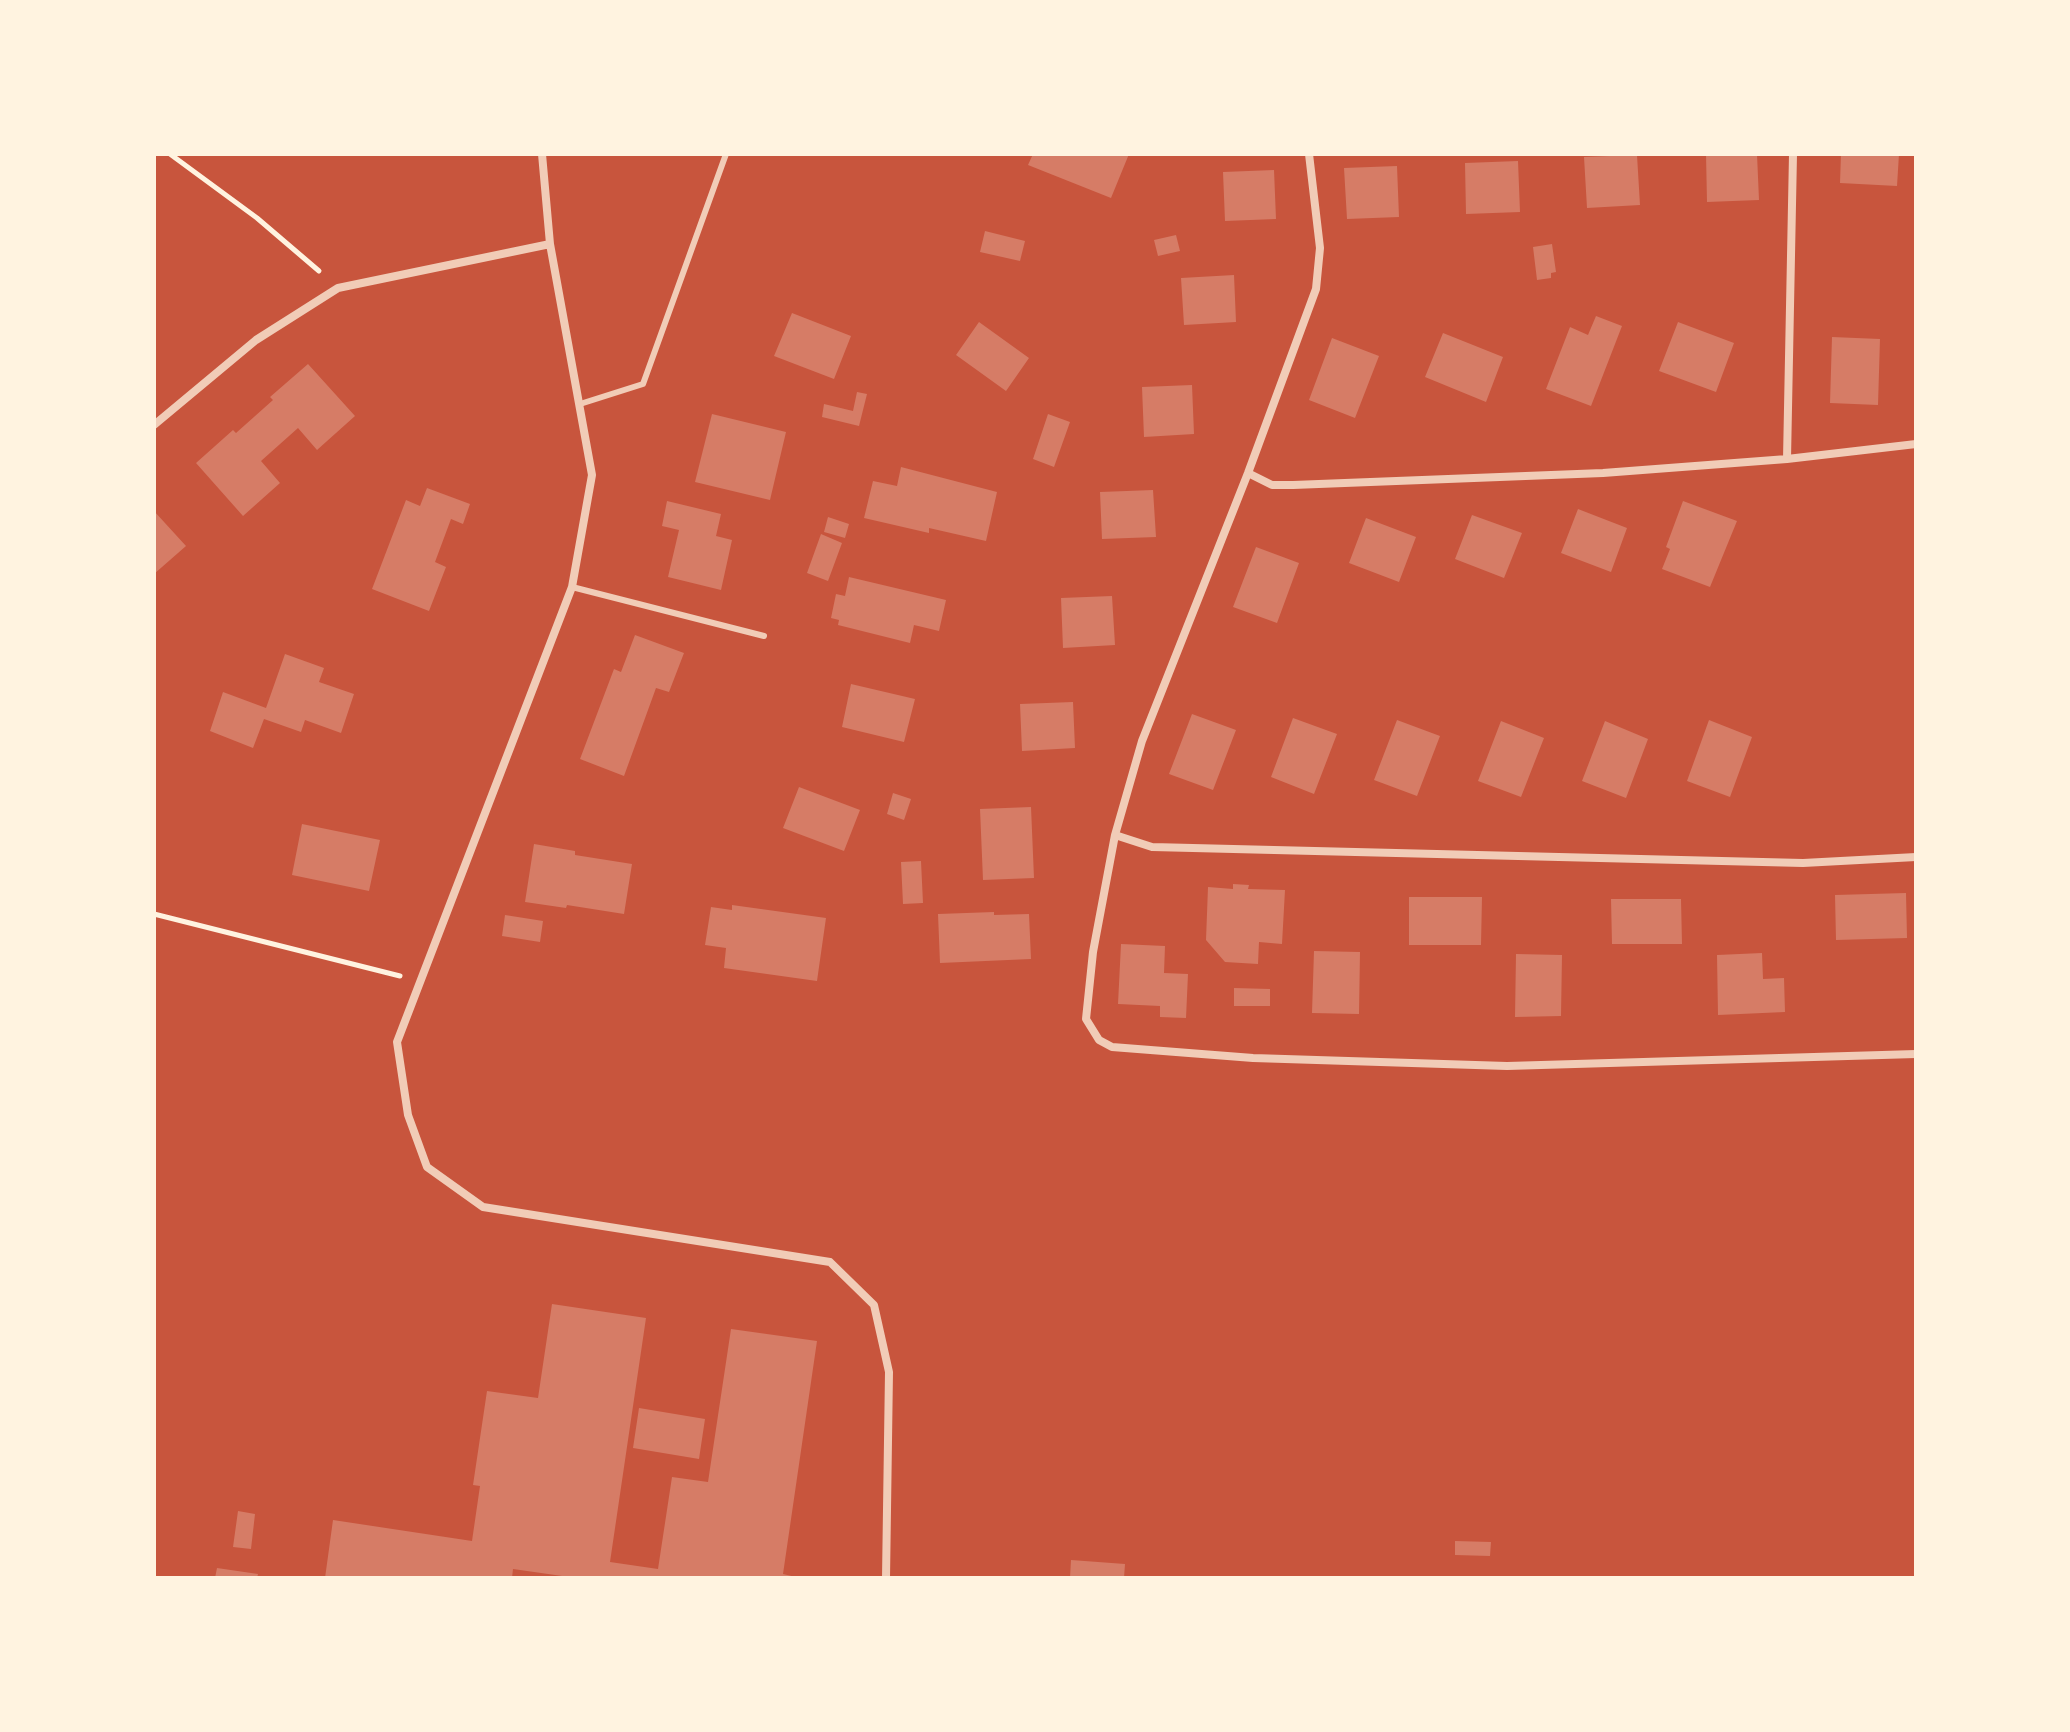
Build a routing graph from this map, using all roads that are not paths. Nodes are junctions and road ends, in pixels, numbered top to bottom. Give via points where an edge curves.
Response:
1 (542, 154) edge
2 (726, 154) edge
3 (1309, 154) edge
4 (1793, 154) edge
5 (550, 244) junction
6 (580, 404) junction
7 (154, 425) edge
8 (1916, 444) edge
9 (1787, 459) junction
10 (1248, 473) junction
11 (572, 587) junction
12 (764, 636) dead end
13 (1115, 835) junction
14 (1916, 857) edge
15 (1916, 1054) edge
16 (886, 1578) edge

1 - 5 street
2 - 6 lane via 643,384
3 - 10 street via 1320,248 1316,289
4 - 9 street
5 - 6 street
5 - 7 street via 338,288 256,340
6 - 11 street via 592,475
8 - 9 street
9 - 10 street via 1603,473 1293,485 1272,485
10 - 13 street via 1142,741
11 - 12 lane
11 - 16 street via 397,1042 408,1115 427,1167 483,1207 830,1262 874,1305 889,1372
13 - 14 street via 1152,847 1803,863
13 - 15 street via 1086,1019 1099,1040 1112,1047 1253,1058 1507,1066

